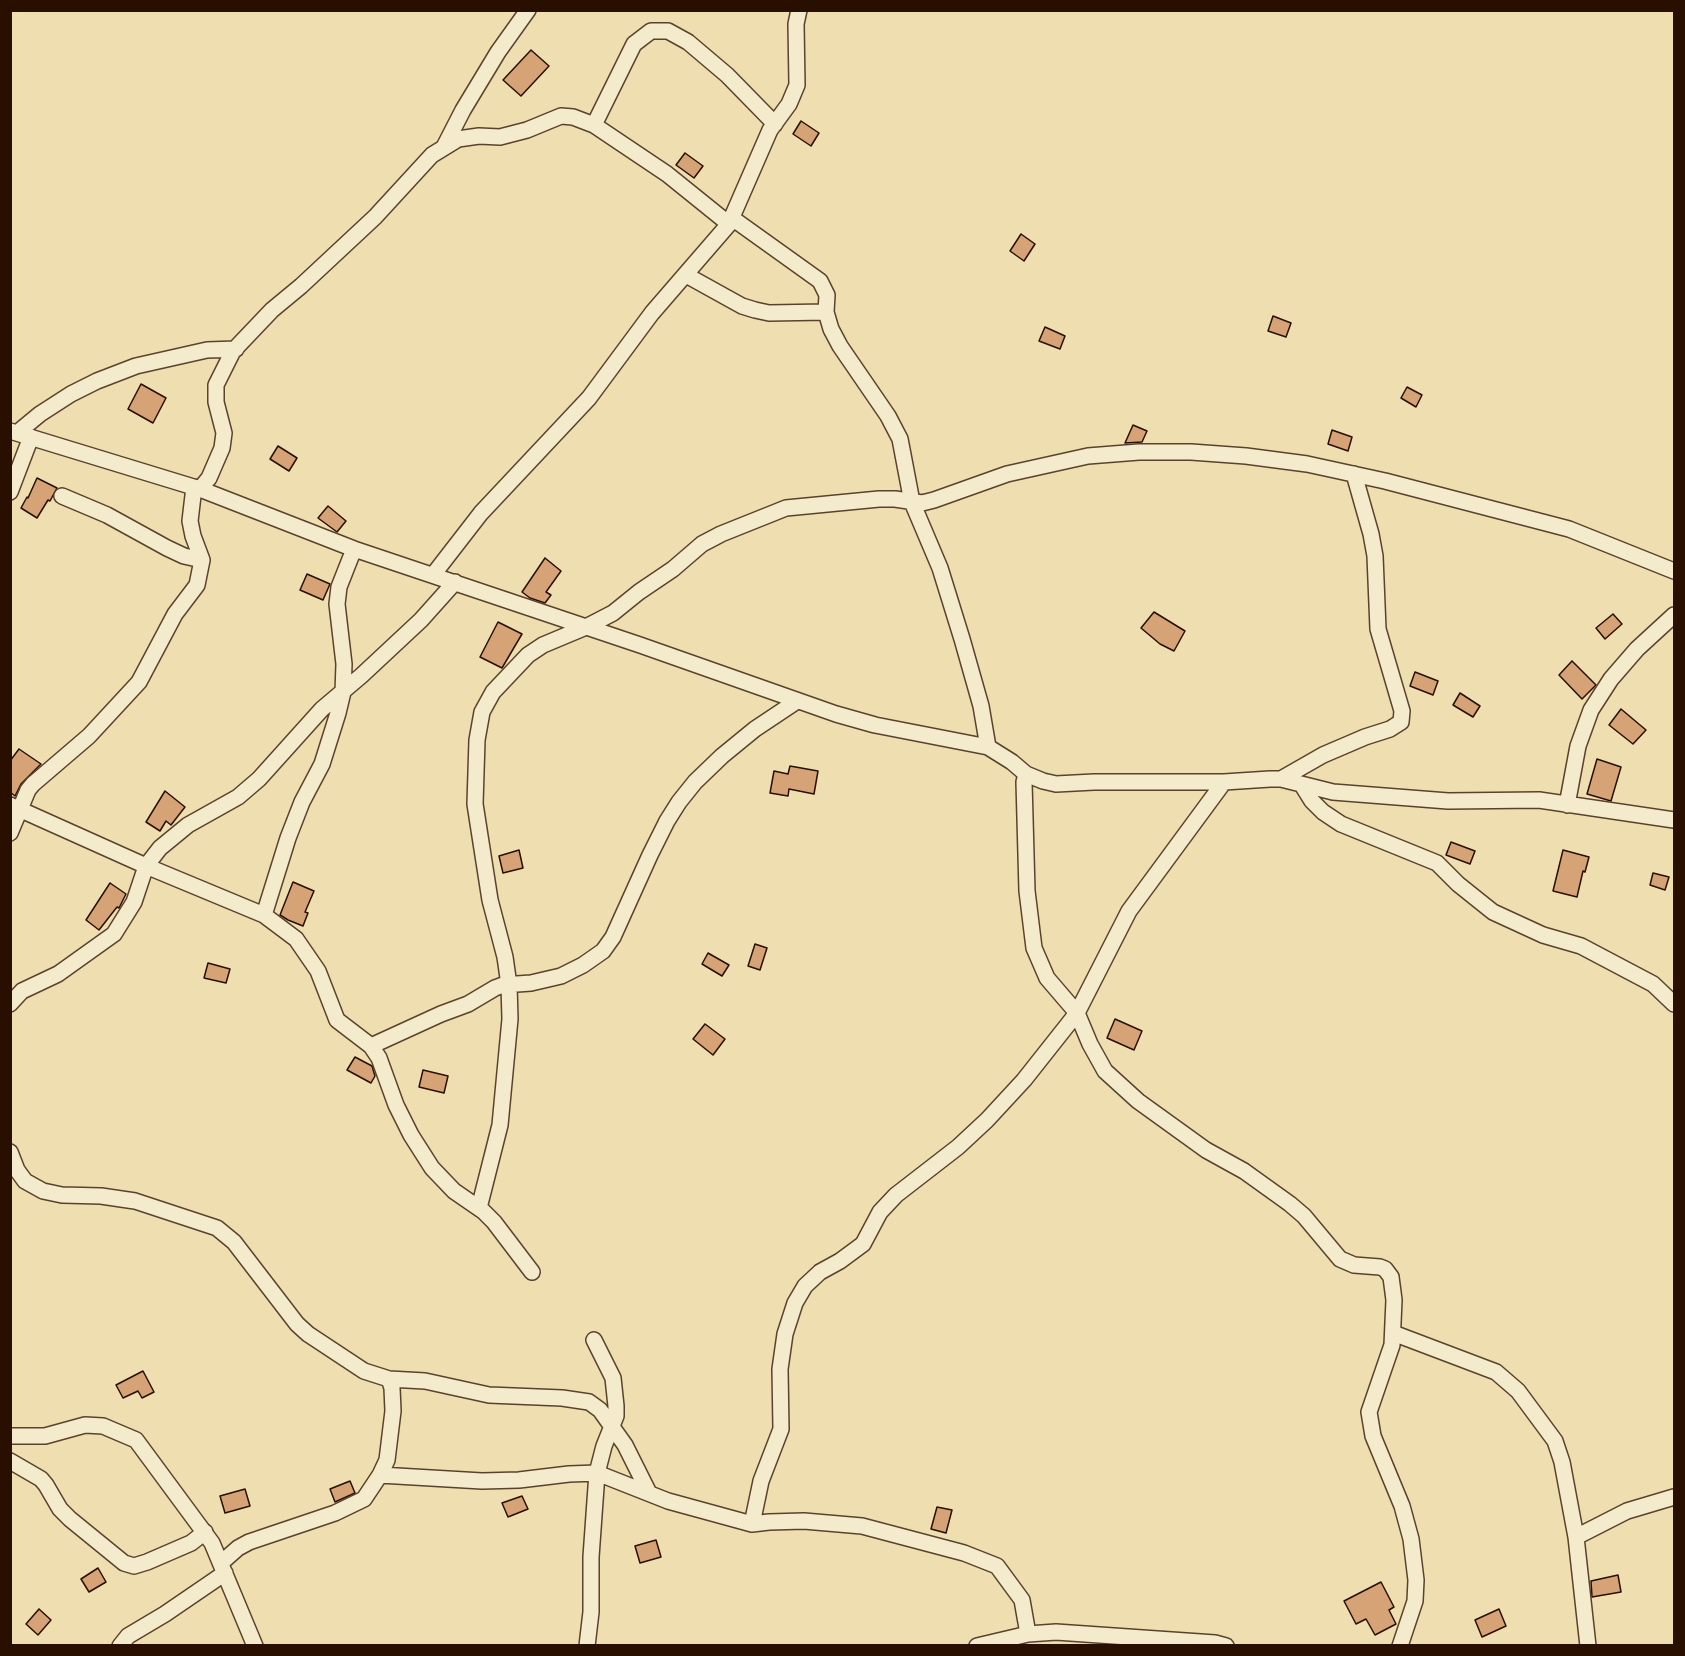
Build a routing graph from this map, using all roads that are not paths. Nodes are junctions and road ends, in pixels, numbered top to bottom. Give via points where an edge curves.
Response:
1 (528, 10) edge
2 (800, 10) edge
3 (775, 124) junction
4 (594, 125) junction
5 (444, 147) junction
6 (730, 221) junction
7 (686, 275) junction
8 (826, 312) junction
9 (236, 349) junction
10 (20, 434) edge
11 (1354, 474) junction
12 (197, 488) junction
13 (10, 492) edge
14 (62, 496) dead end
15 (912, 502) junction
16 (354, 549) junction
17 (202, 560) junction
18 (1674, 571) edge
19 (433, 575) junction
20 (455, 582) junction
21 (1674, 615) edge
22 (586, 627) junction
23 (343, 692) junction
24 (797, 701) junction
25 (987, 747) junction
26 (1026, 774) junction
27 (1281, 779) junction
28 (1224, 782) junction
29 (1302, 785) junction
30 (1567, 805) junction
31 (16, 808) edge
32 (1674, 820) edge
33 (10, 833) edge
34 (146, 866) junction
35 (264, 915) junction
36 (509, 985) junction
37 (16, 991) edge
38 (10, 1004) edge
39 (1674, 1004) edge
40 (1077, 1013) junction
41 (371, 1046) junction
42 (10, 1152) edge
43 (479, 1208) junction
44 (532, 1272) dead end
45 (1393, 1333) junction
46 (594, 1340) dead end
47 (389, 1379) junction
48 (612, 1427) junction
49 (10, 1436) edge
50 (10, 1461) edge
51 (597, 1473) junction
52 (380, 1475) junction
53 (649, 1493) junction
54 (1674, 1497) edge
55 (752, 1524) junction
56 (205, 1532) junction
57 (1576, 1537) junction
58 (223, 1568) junction
59 (1028, 1634) junction
60 (984, 1645) edge
61 (120, 1646) edge
62 (255, 1646) edge
63 (587, 1646) edge
64 (1226, 1646) edge
65 (1401, 1646) edge
66 (1587, 1646) edge

1 - 5 street via 498,52
2 - 3 street via 796,24 797,85
3 - 4 street via 688,42 668,31 651,31 634,44
3 - 6 street
4 - 5 street via 561,116 527,130 500,137 458,139
4 - 6 street
5 - 9 street
6 - 7 street
6 - 8 street via 820,281 827,295
7 - 8 street via 755,310
7 - 19 street via 589,398 481,513
8 - 15 street via 840,346 900,439
9 - 10 street via 207,350 126,370 70,394 40,414
9 - 12 street via 216,385 224,434 222,448 209,478
10 - 12 street
10 - 13 street
11 - 15 street via 1246,456 1139,452 1088,456 1007,474 934,500
11 - 18 street via 1569,529
11 - 27 street via 1371,534 1378,630 1402,711 1401,722 1323,755
12 - 16 street
12 - 17 street via 190,521
14 - 17 street via 167,548
15 - 22 street via 879,499 775,511 702,544 613,613
15 - 25 street via 940,568 962,639 981,706
16 - 19 street
16 - 23 street via 339,587 337,604
17 - 31 street via 197,585 175,614 139,682 89,736 33,784
19 - 20 street
20 - 22 street
20 - 23 street via 421,620
21 - 30 street via 1637,649 1591,710 1578,746
22 - 24 street
22 - 36 street via 528,655 493,692 482,712 475,804 487,885
23 - 34 street via 259,779 238,797 172,837
23 - 35 street via 333,733 288,838
24 - 25 street via 875,725
24 - 36 street via 722,756 679,802 603,951 561,976
25 - 26 street
26 - 28 street via 1056,784
26 - 40 street via 1027,891 1034,948 1047,978
27 - 28 street
27 - 29 street
28 - 40 street via 1129,911
29 - 30 street via 1333,792 1448,801 1539,800
29 - 39 street via 1318,806 1341,824 1437,863 1493,912 1543,935 1581,946 1653,984
30 - 32 street
31 - 33 street
31 - 34 street
34 - 35 street
34 - 37 street via 134,902 114,934 58,974
35 - 41 street via 296,939 308,955 337,1020
36 - 41 street
36 - 43 street via 510,1019 500,1125
37 - 38 street
40 - 45 street via 1098,1061 1122,1088 1206,1150 1290,1204 1340,1259 1354,1265 1380,1267 1389,1273 1394,1300
40 - 55 street via 987,1120 942,1161 896,1195 855,1251 805,1286 784,1334 781,1429 761,1481
41 - 43 street via 380,1058 396,1105 432,1168 454,1191
42 - 47 street via 25,1181 43,1191 127,1200 217,1228 234,1242 282,1307 309,1334 364,1371
43 - 44 street
45 - 57 street via 1496,1372 1518,1391 1559,1452
45 - 65 street via 1390,1354 1369,1412 1373,1436 1411,1539 1415,1600
46 - 48 street via 614,1378 616,1416
47 - 48 street via 425,1381 489,1395 583,1400 600,1410
47 - 52 street via 393,1412 387,1460
48 - 51 street
48 - 53 street via 633,1457
49 - 56 street via 45,1436 86,1425 103,1426 136,1440
50 - 56 street via 41,1479 70,1520 124,1563 134,1566 147,1562
51 - 52 street via 505,1481
51 - 53 street
51 - 63 street
52 - 58 street via 358,1503 249,1542 238,1548
53 - 55 street
54 - 57 street via 1627,1511
55 - 59 street via 804,1521 862,1526 983,1559 997,1566 1022,1600
56 - 58 street
57 - 66 street
58 - 61 street via 165,1614 128,1636
58 - 62 street
59 - 60 street
59 - 64 street via 1056,1632

